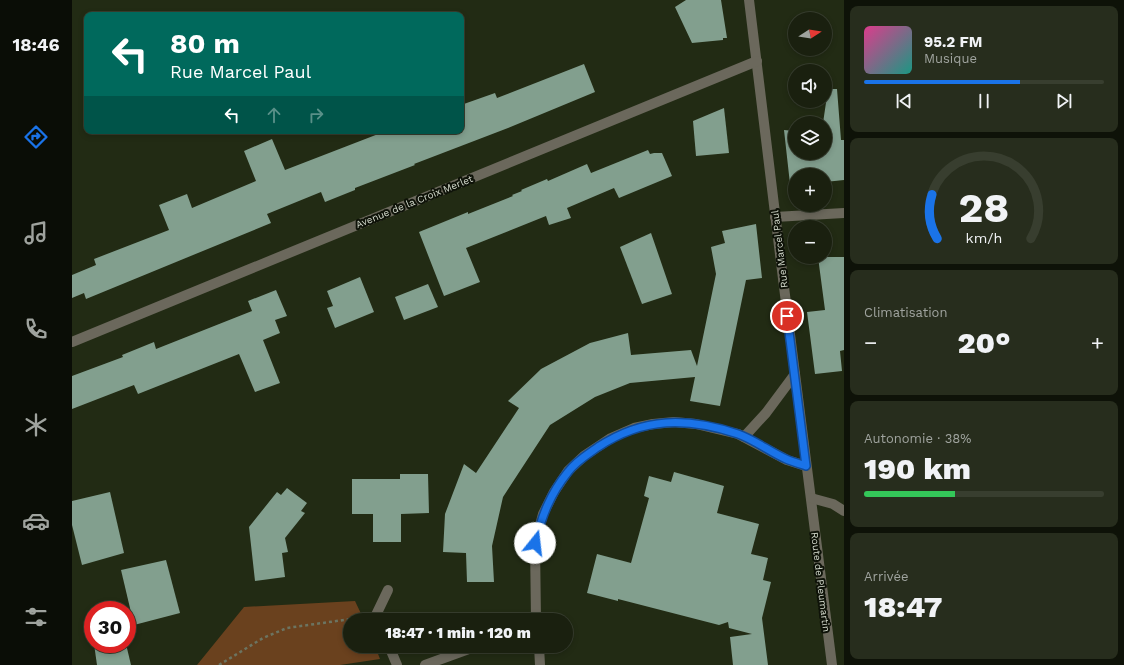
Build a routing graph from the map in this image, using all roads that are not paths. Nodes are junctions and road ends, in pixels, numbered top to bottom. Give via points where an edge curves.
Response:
1 (749, 0) edge
2 (757, 61) junction
3 (844, 213) edge
4 (775, 217) junction
5 (72, 342) edge
6 (795, 374) junction
7 (744, 437) junction
8 (806, 466) junction
9 (811, 498) junction
10 (844, 511) edge
11 (388, 590) dead end
12 (379, 613) edge
13 (536, 613) edge
14 (392, 653) edge
15 (458, 653) edge
16 (539, 653) edge
17 (397, 665) edge
18 (425, 665) edge
19 (540, 665) edge
20 (832, 665) edge

1 - 2 street, Rue Marcel Paul
2 - 4 street, Rue Marcel Paul
2 - 5 street, Avenue de la Croix Merlet
3 - 4 street
4 - 6 street, Rue Marcel Paul
6 - 7 street
6 - 8 street, Rue Marcel Paul
7 - 8 street via 787,460
7 - 13 street via 696,424 652,424 634,428 611,438 584,456 568,471 543,514 535,543
8 - 9 street, Rue Marcel Paul
9 - 10 street via 833,504
9 - 20 street, Route de Pleumartin
11 - 12 street
14 - 17 street
15 - 18 street
16 - 19 street

